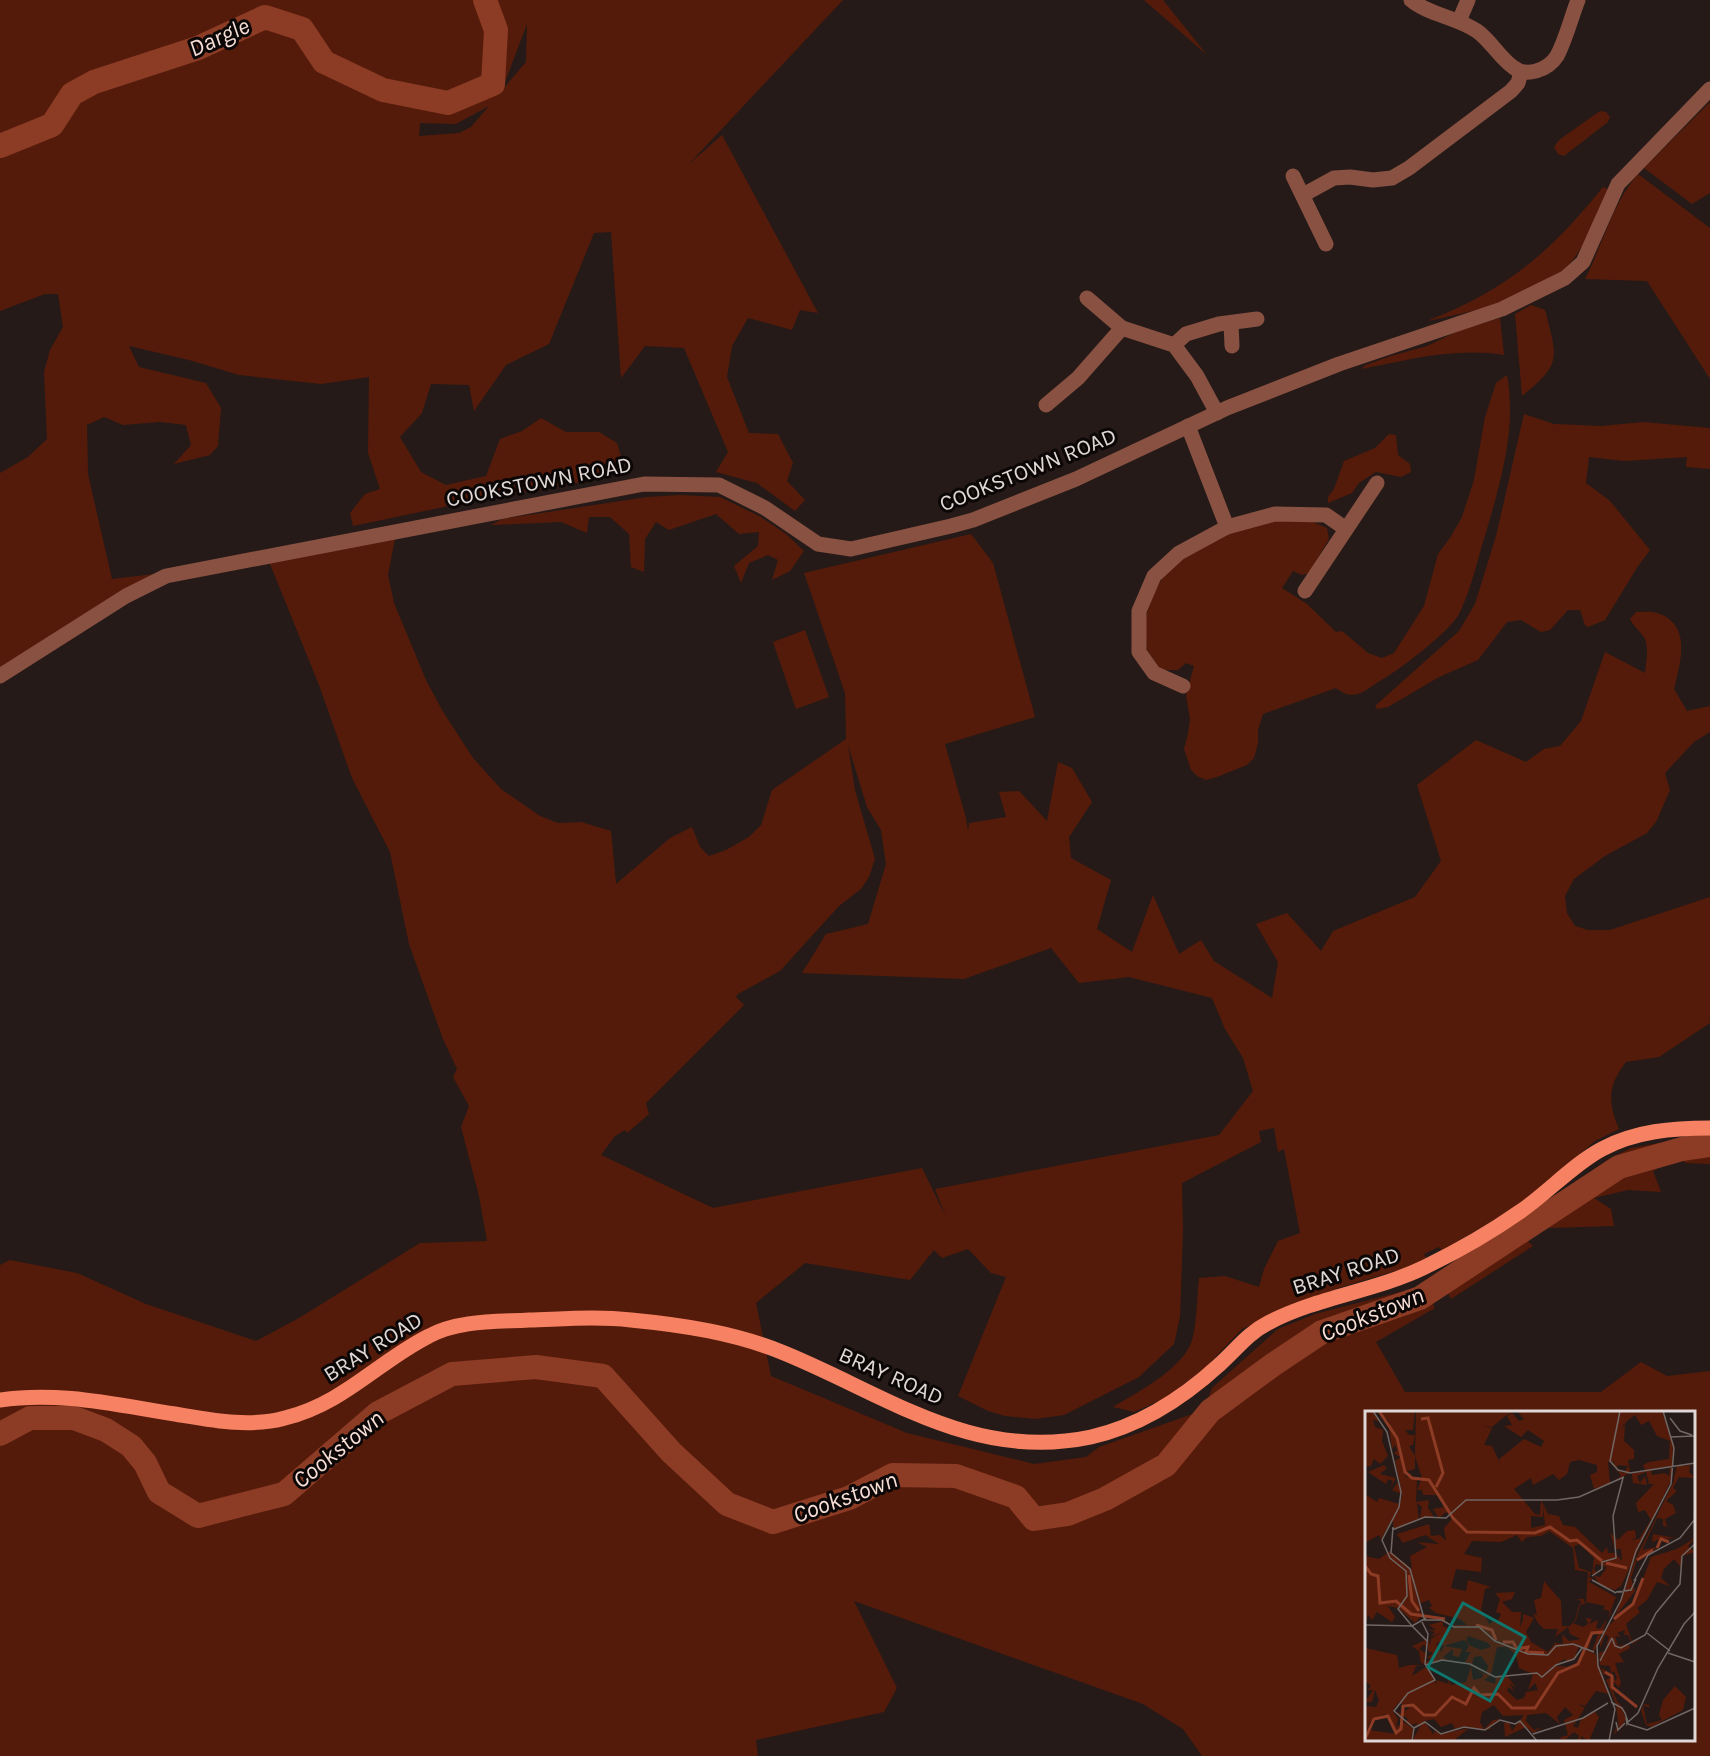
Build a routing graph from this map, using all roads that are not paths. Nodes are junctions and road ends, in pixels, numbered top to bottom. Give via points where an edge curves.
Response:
1 (1411, 0) edge
2 (1468, 0) edge
3 (1578, 0) edge
4 (1459, 21) junction
5 (1521, 72) junction
6 (1710, 89) edge
7 (1293, 176) dead end
8 (1303, 195) junction
9 (1326, 244) dead end
10 (1087, 297) dead end
11 (1257, 319) dead end
12 (1231, 322) junction
13 (1122, 328) junction
14 (1174, 345) junction
15 (1232, 346) dead end
16 (1046, 405) dead end
17 (1217, 413) junction
18 (1188, 426) junction
19 (1377, 483) dead end
20 (1227, 527) junction
21 (1346, 529) junction
22 (1305, 591) dead end
23 (0, 676) edge
24 (1182, 686) dead end
25 (1710, 1128) edge
26 (0, 1400) edge

1 - 4 street
2 - 4 street
3 - 5 street via 1556,57 1541,69
4 - 5 street via 1480,33
5 - 8 street via 1511,91 1392,178 1334,178
6 - 17 street, COOKSTOWN ROAD via 1618,184 1582,262 1565,278 1502,309 1339,364
7 - 8 street
8 - 9 street
10 - 13 street
11 - 12 street
12 - 14 street via 1186,334
12 - 15 street
13 - 14 street
13 - 16 street via 1078,378
14 - 17 street
17 - 18 street, COOKSTOWN ROAD
18 - 20 street
18 - 23 street, COOKSTOWN ROAD via 1076,479 973,520 851,549 818,544 765,508 719,485 644,484 165,576 126,596
19 - 21 street
20 - 21 street via 1275,514 1326,515
20 - 24 street via 1179,553 1154,576 1140,611 1139,652 1154,673
21 - 22 street
25 - 26 main road, BRAY ROAD via 1660,1130 1600,1149 1520,1212 1462,1248 1420,1270 1266,1324 1212,1372 1153,1414 1094,1436 1014,1442 983,1437 890,1404 782,1352 738,1336 665,1323 596,1317 477,1323 444,1329 424,1338 350,1390 284,1419 223,1422 76,1397

